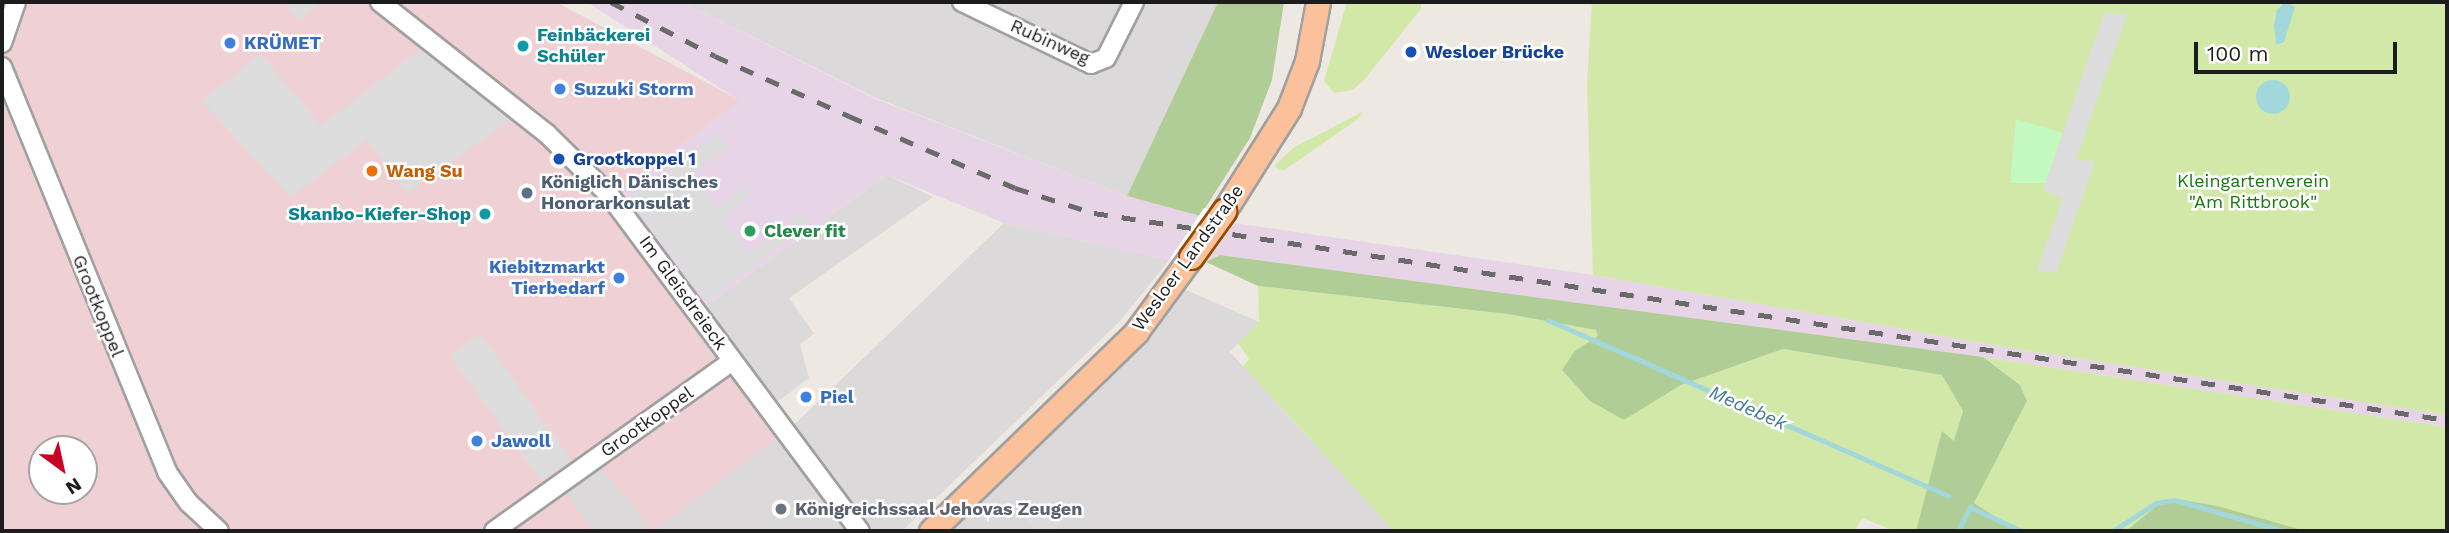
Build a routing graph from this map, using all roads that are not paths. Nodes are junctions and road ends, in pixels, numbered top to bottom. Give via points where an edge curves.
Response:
1 (16, 2) edge
2 (380, 2) edge
3 (962, 2) edge
4 (1134, 2) edge
5 (1318, 2) edge
6 (2, 43) edge
7 (2, 67) edge
8 (732, 361) junction
9 (219, 531) edge
10 (494, 531) edge
11 (860, 531) edge
12 (931, 531) edge

1 - 6 street
2 - 8 street, Im Gleisdreieck via 570,155 630,221
3 - 4 street, Rubinweg via 1091,64 1100,62
5 - 12 main road, Wesloer Landstraße, bridge via 1307,61 1289,108 1191,257 1136,332
7 - 9 street, Grootkoppel via 167,472 189,503
8 - 10 street, Grootkoppel
8 - 11 street, Im Gleisdreieck

